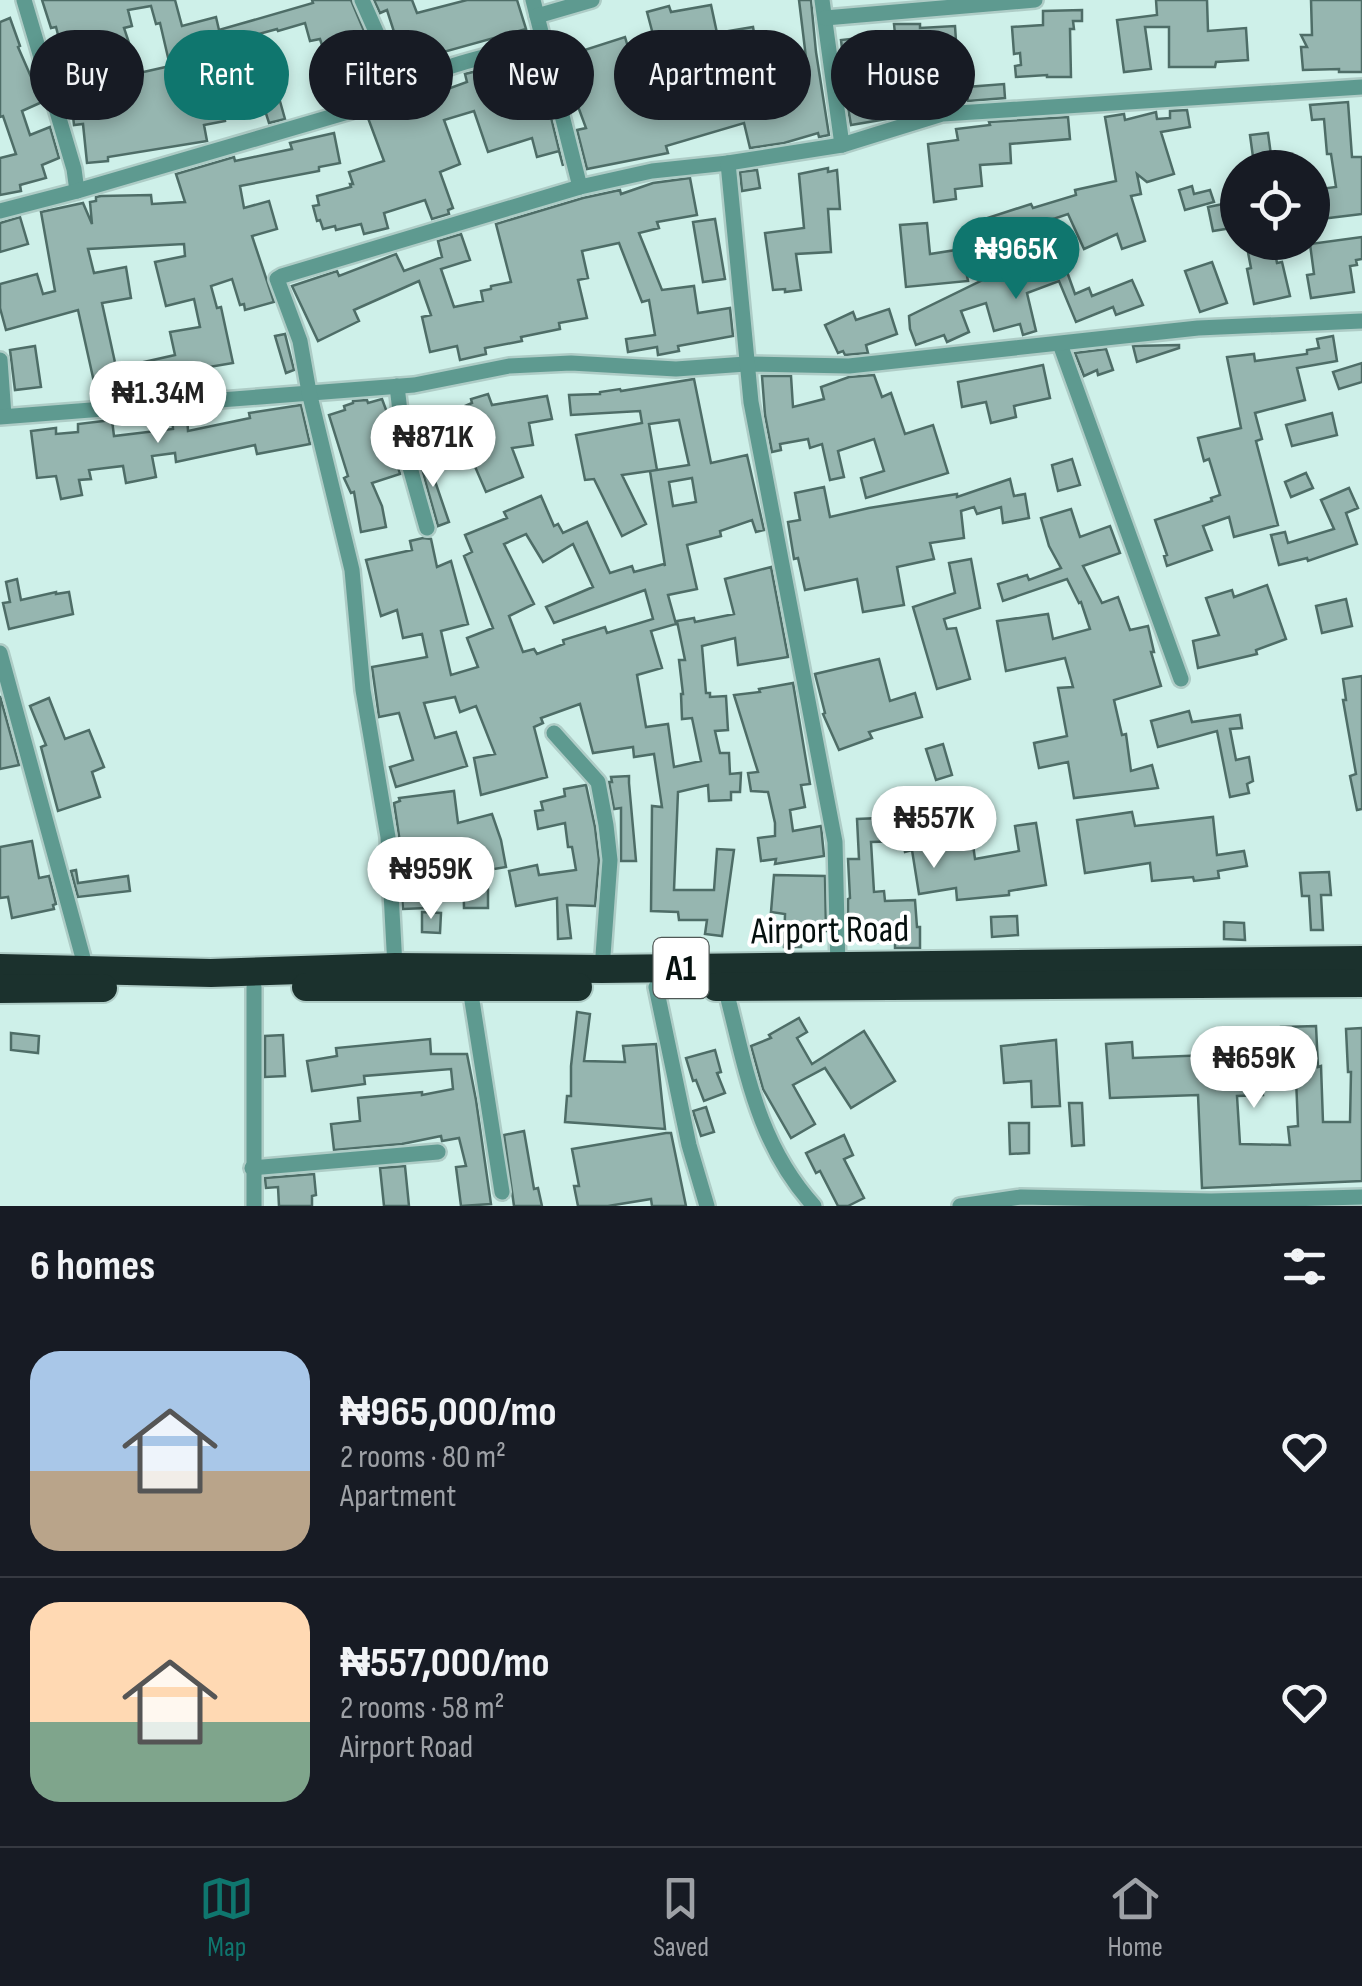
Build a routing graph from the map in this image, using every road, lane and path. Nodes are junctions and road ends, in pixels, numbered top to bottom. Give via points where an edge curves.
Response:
1 (24, 0) edge
2 (362, 0) edge
3 (592, 0) edge
4 (822, 0) edge
5 (1035, 0) edge
6 (535, 8) edge
7 (825, 18) junction
8 (375, 30) edge
9 (1362, 87) edge
10 (320, 120) edge
11 (563, 120) edge
12 (842, 145) junction
13 (728, 163) junction
14 (580, 187) junction
15 (77, 191) junction
16 (0, 210) edge
17 (1362, 321) edge
18 (1060, 344) junction
19 (0, 360) edge
20 (746, 364) junction
21 (397, 386) junction
22 (309, 392) junction
23 (2, 416) edge
24 (427, 528) dead end
25 (0, 653) edge
26 (1182, 680) dead end
27 (554, 733) dead end
28 (0, 959) edge
29 (1362, 960) edge
30 (395, 967) junction
31 (0, 968) edge
32 (602, 969) junction
33 (68, 976) junction
34 (838, 976) junction
35 (1362, 983) edge
36 (725, 986) junction
37 (254, 987) junction
38 (656, 987) junction
39 (470, 988) junction
40 (0, 989) edge
41 (0, 1008) edge
42 (438, 1152) dead end
43 (252, 1168) junction
44 (502, 1192) dead end
45 (1362, 1197) edge
46 (1326, 1202) edge
47 (254, 1206) edge
48 (708, 1206) edge
49 (814, 1206) edge
50 (960, 1206) edge

1 - 15 street
2 - 8 street
3 - 6 street
4 - 7 street
5 - 7 street
7 - 12 street
9 - 12 street via 942,114
10 - 15 street
11 - 14 street
12 - 13 street
13 - 14 street
13 - 20 street
14 - 22 street via 277,279 300,341
15 - 16 street
17 - 18 street via 1198,328
18 - 20 street via 849,366
18 - 26 street
19 - 23 street
20 - 21 street via 509,366
20 - 34 street via 835,842
21 - 22 street
21 - 24 street via 404,446
22 - 23 street
22 - 30 street via 352,570 363,690 388,837
25 - 33 street
27 - 32 street via 598,782 610,860
28 - 33 highway
29 - 34 highway, Airport Road / A1
30 - 32 highway, Airport Road / A1
30 - 33 highway, Airport Road / A1
31 - 33 highway, Airport Road / A1
32 - 34 highway, Airport Road / A1
33 - 37 highway, Airport Road / A1
33 - 40 highway, Airport Road / A1
33 - 41 highway via 28,1002
34 - 35 highway, Airport Road / A1
34 - 36 highway, Airport Road / A1
36 - 38 highway, Airport Road / A1
36 - 49 street via 758,1115 777,1157
37 - 39 highway, Airport Road / A1
37 - 43 street
38 - 39 highway, Airport Road / A1
38 - 48 street via 688,1144
39 - 44 street
42 - 43 street
43 - 47 street
45 - 46 street
46 - 50 street via 1021,1198

